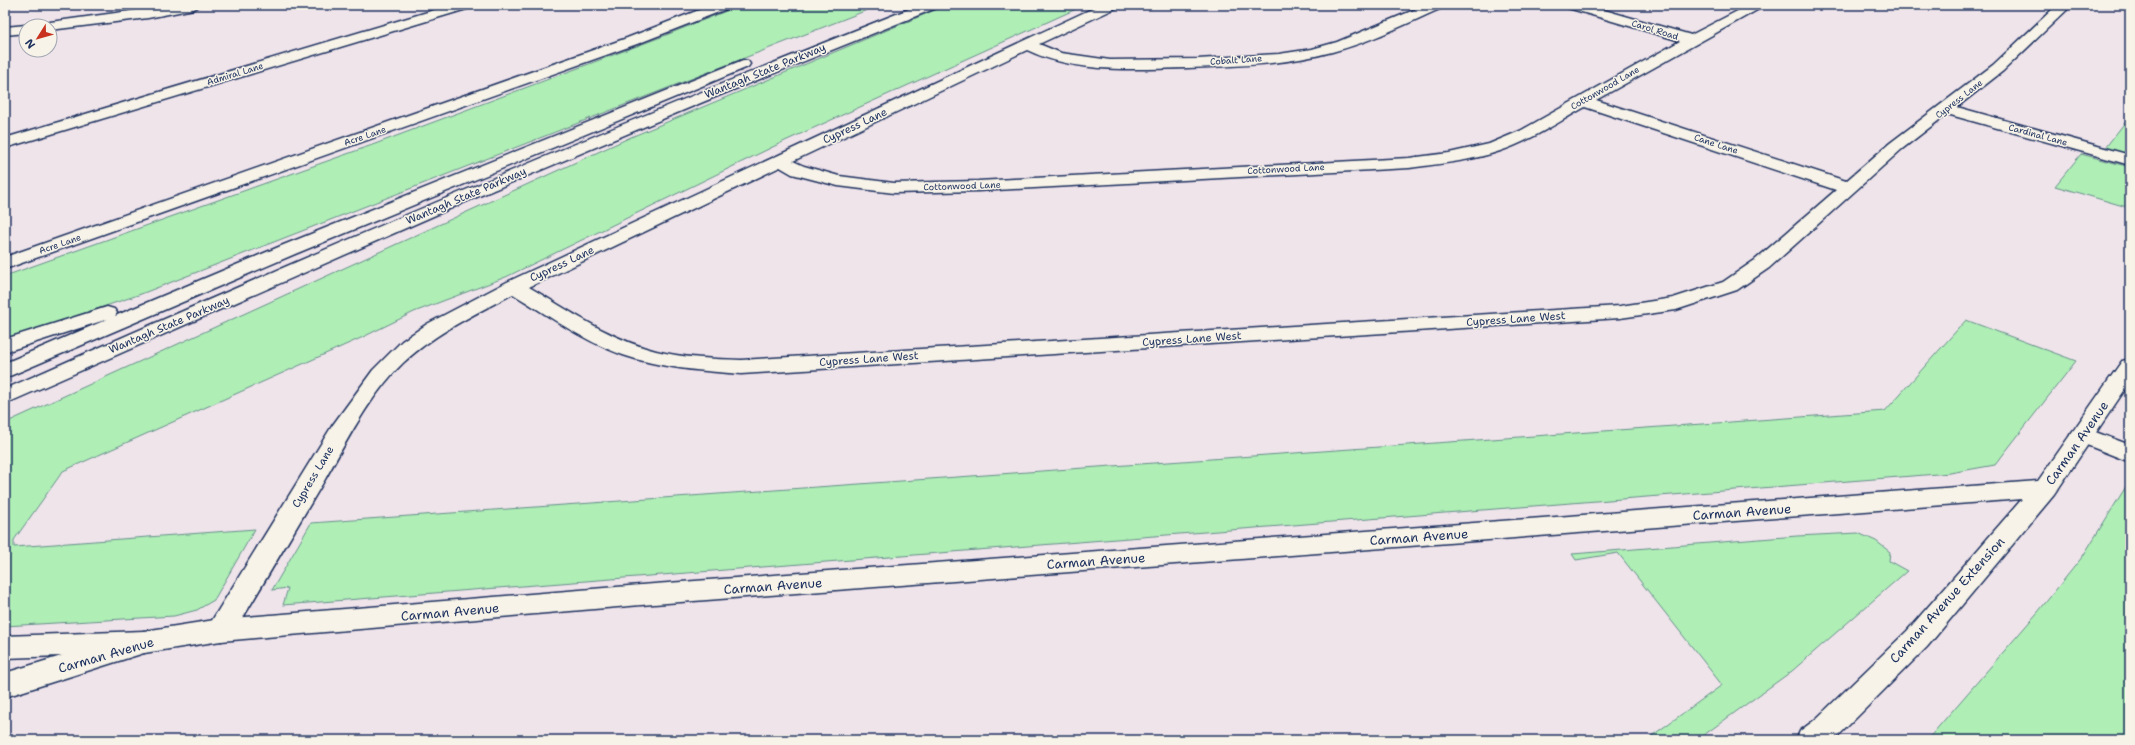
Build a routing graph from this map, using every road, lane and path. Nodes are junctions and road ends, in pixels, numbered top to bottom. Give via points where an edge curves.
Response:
1 (194, 5) edge
2 (466, 5) edge
3 (724, 5) edge
4 (895, 5) edge
5 (931, 5) edge
6 (1111, 5) edge
7 (1437, 5) edge
8 (1573, 5) edge
9 (1759, 5) edge
10 (2065, 5) edge
11 (58, 25) edge
12 (18, 30) edge
13 (5, 31) edge
14 (1692, 40) junction
15 (1027, 44) junction
16 (1583, 101) junction
17 (1946, 110) junction
18 (5, 143) edge
19 (2130, 160) edge
20 (780, 161) junction
21 (1849, 188) junction
22 (288, 250) junction
23 (5, 263) edge
24 (514, 286) junction
25 (5, 346) edge
26 (2130, 366) edge
27 (5, 371) edge
28 (57, 374) junction
29 (5, 397) edge
30 (5, 406) edge
31 (2082, 435) junction
32 (2130, 454) edge
33 (2045, 490) junction
34 (221, 630) junction
35 (144, 642) junction
36 (5, 647) edge
37 (5, 685) edge
38 (1811, 740) edge

1 - 11 main road via 148,14
2 - 18 main road, Admiral Lane
3 - 23 main road, Acre Lane via 632,41
4 - 22 main road, Wantagh State Parkway via 653,100
5 - 28 main road, Wantagh State Parkway via 815,50 561,156
6 - 15 main road, Cypress Lane
7 - 15 main road, Cobalt Lane via 1327,50 1259,59 1114,64 1057,56
8 - 14 main road, Carol Road
9 - 14 main road, Cottonwood Lane
10 - 17 main road, Cypress Lane via 1998,68
12 - 13 main road
14 - 16 main road, Cottonwood Lane
15 - 20 main road, Cypress Lane
16 - 20 main road, Cottonwood Lane via 1526,134 1494,148 1449,158 1409,163 978,186 894,188 838,181 798,170
16 - 21 main road, Cane Lane
17 - 19 main road, Cardinal Lane
17 - 21 main road, Cypress Lane via 1896,146
20 - 24 main road, Cypress Lane
21 - 24 main road, Cypress Lane West via 1762,264 1730,286 1676,304 1620,312 741,367 684,363 625,348 588,332
22 - 25 main road
22 - 27 main road, Wantagh State Parkway
24 - 34 main road, Cypress Lane via 432,329 384,371 343,428
26 - 31 main road, Carman Avenue
28 - 29 main road, Wantagh State Parkway
28 - 30 main road
31 - 32 main road
31 - 33 main road, Carman Avenue
33 - 34 main road, Carman Avenue via 633,596
33 - 38 main road, Carman Avenue Extension via 1917,638 1827,728
34 - 35 main road, Carman Avenue
35 - 36 main road
35 - 37 main road, Carman Avenue

